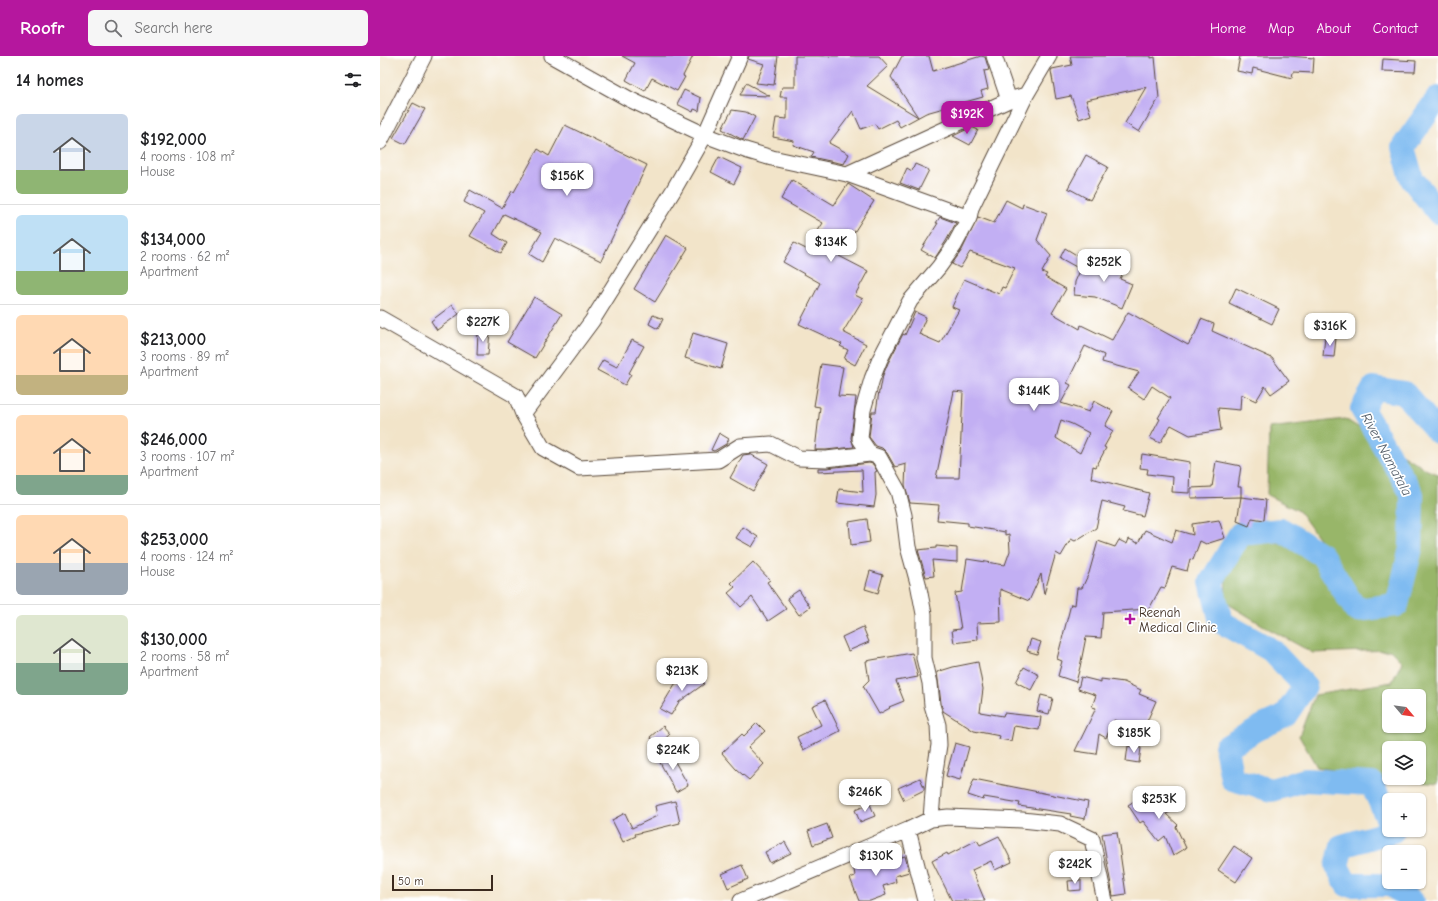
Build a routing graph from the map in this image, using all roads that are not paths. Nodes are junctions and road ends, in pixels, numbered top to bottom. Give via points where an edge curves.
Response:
1 (424, 56) edge
2 (552, 56) edge
3 (740, 56) edge
4 (994, 56) edge
5 (1049, 56) edge
6 (1026, 95) junction
7 (1009, 100) junction
8 (705, 135) junction
9 (380, 142) edge
10 (847, 174) junction
11 (969, 218) junction
12 (380, 318) edge
13 (523, 414) junction
14 (870, 454) junction
15 (931, 819) junction
16 (908, 830) junction
17 (741, 901) edge
18 (926, 901) edge
19 (1105, 901) edge

1 - 9 street
2 - 8 street via 629,99
3 - 8 street
4 - 7 street
5 - 6 street
6 - 7 street
6 - 11 street
7 - 10 street
8 - 10 street via 772,158
8 - 13 street via 592,321
10 - 11 street
11 - 14 street via 954,246 910,301 880,359 862,418 860,439
12 - 13 street via 516,396
13 - 14 street via 543,448 579,468 718,460 740,446 771,444 798,458 826,459
14 - 15 street via 879,456 898,491 908,548 924,614 924,658 938,725 939,745
15 - 16 street
15 - 19 street via 948,817 1060,824 1086,836 1092,839
16 - 17 street
16 - 18 street

